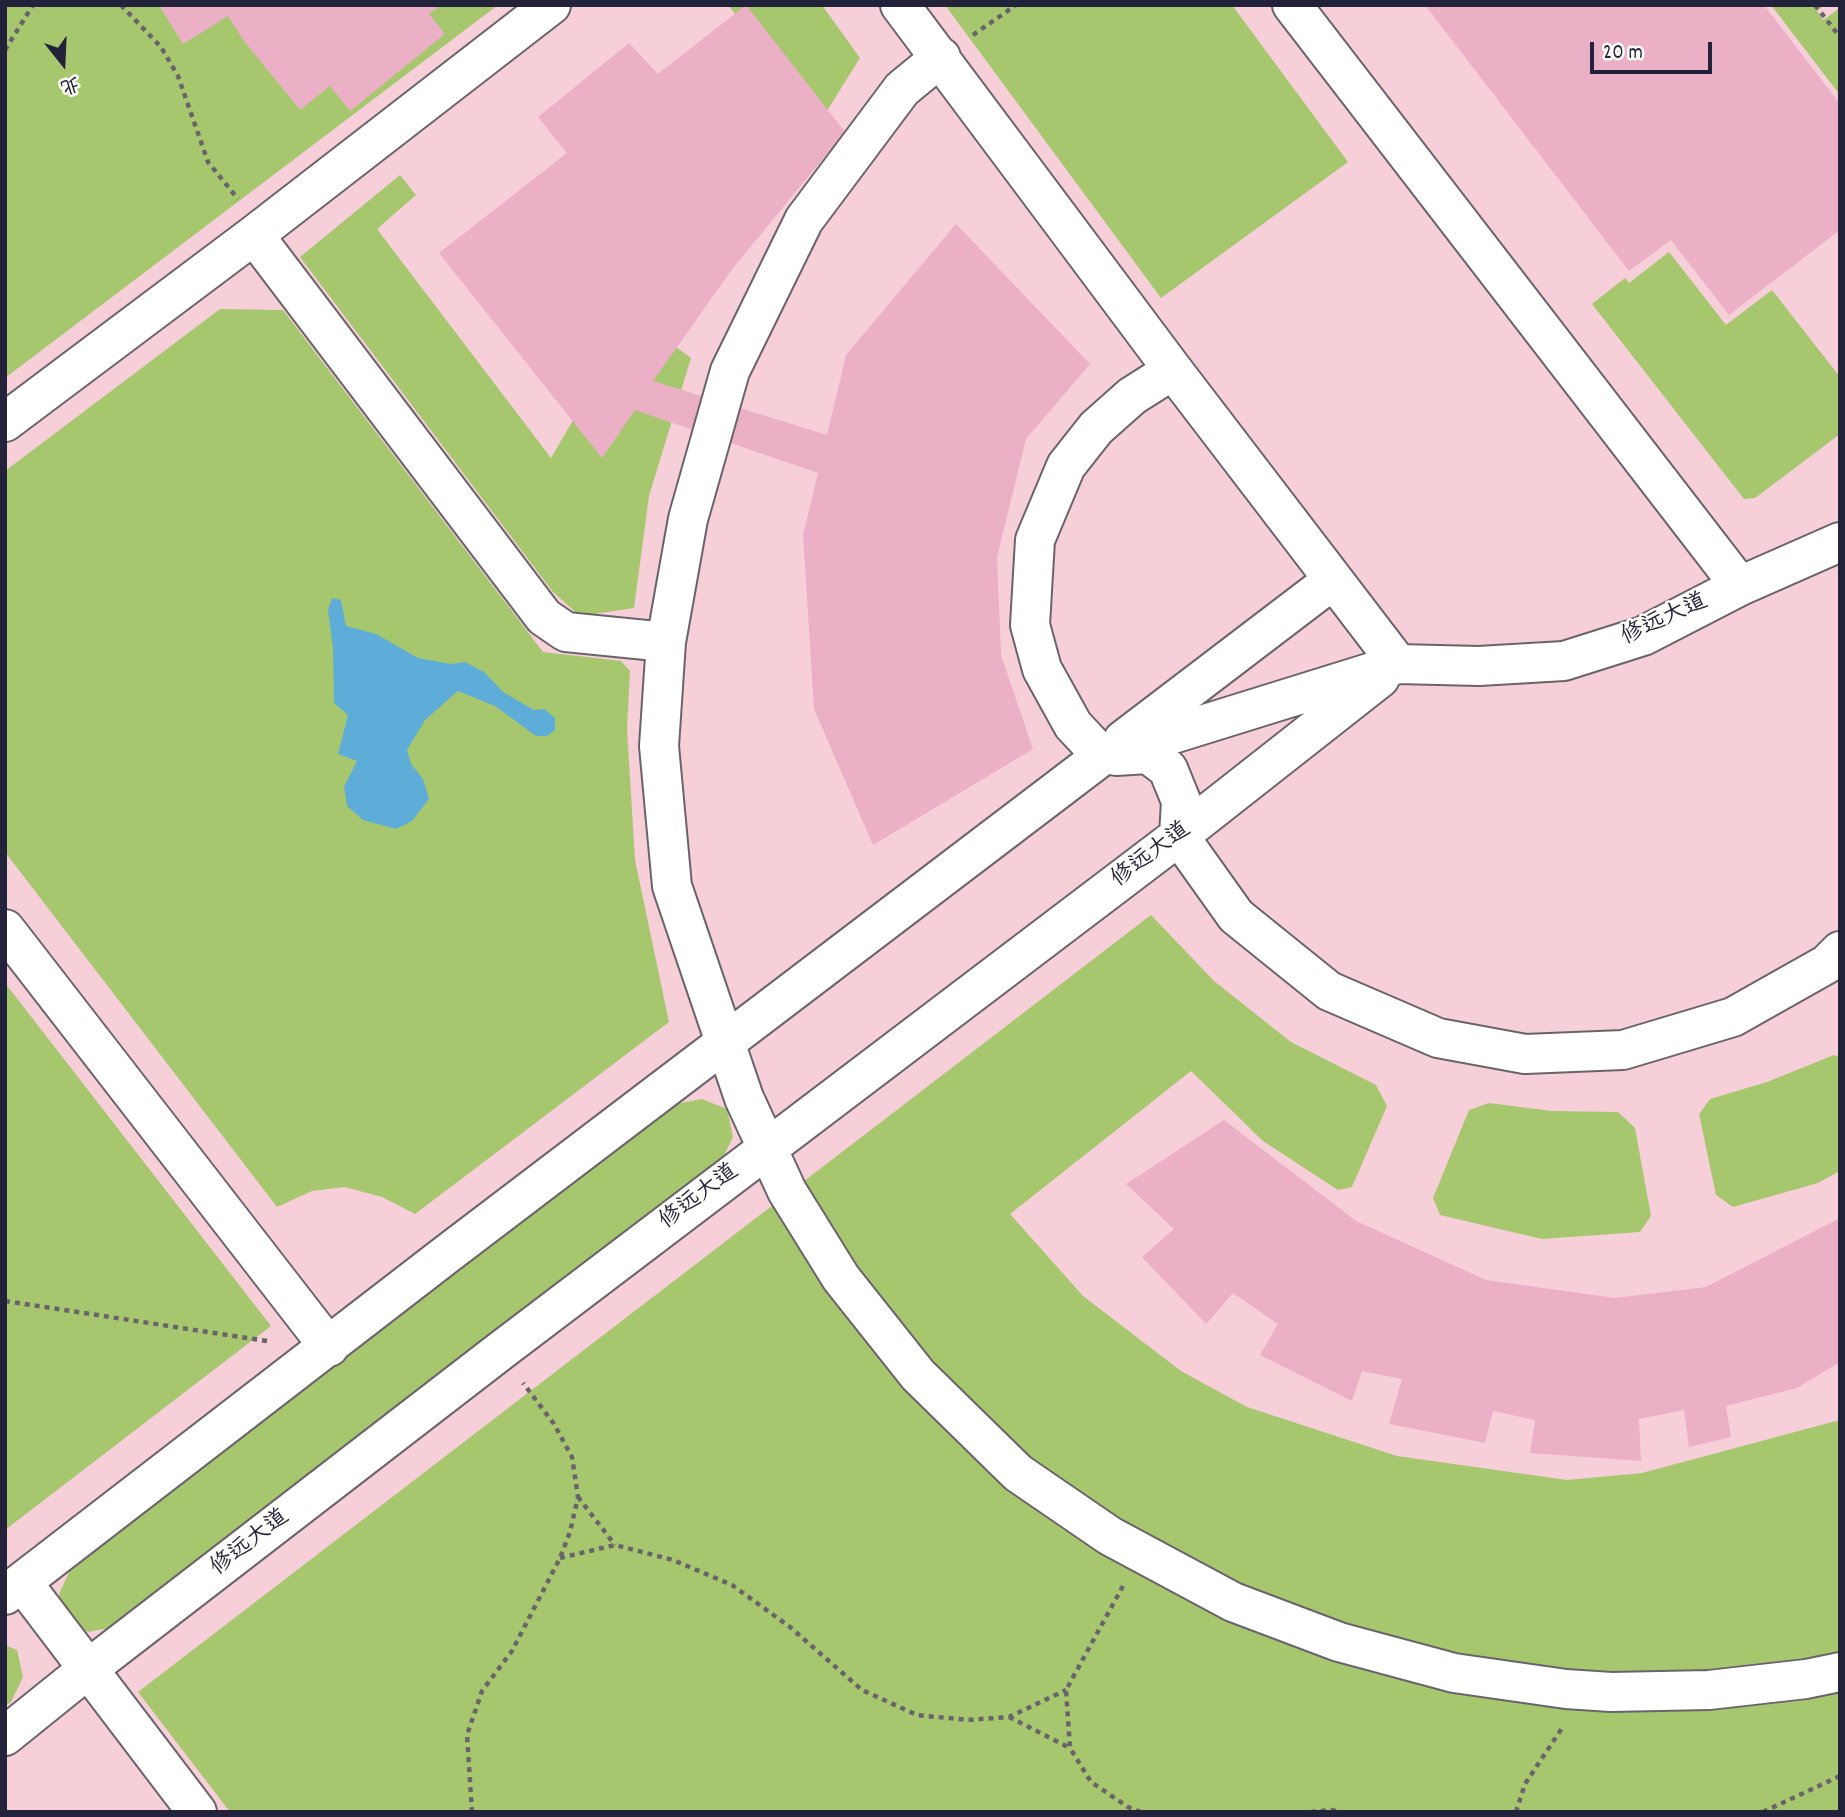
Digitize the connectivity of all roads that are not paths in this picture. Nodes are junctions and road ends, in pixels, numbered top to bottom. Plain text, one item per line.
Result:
1 (551, 5) edge
2 (900, 5) edge
3 (1292, 5) edge
4 (941, 58) junction
5 (254, 235) junction
6 (1173, 370) junction
7 (5, 422) edge
8 (1840, 542) edge
9 (1333, 580) junction
10 (1740, 586) junction
11 (666, 642) junction
12 (1398, 664) junction
13 (1102, 756) junction
14 (1179, 836) junction
15 (5, 929) edge
16 (1840, 951) edge
17 (724, 1044) junction
18 (765, 1149) junction
19 (329, 1347) junction
20 (13, 1588) edge
21 (88, 1669) junction
22 (1840, 1672) edge
23 (5, 1736) edge
24 (197, 1812) edge

1 - 5 street
2 - 4 street
3 - 10 street
4 - 6 street
4 - 11 street
5 - 7 street
5 - 11 street
6 - 9 street
6 - 13 street
8 - 10 street, 修远大道
9 - 12 street
9 - 13 street
10 - 12 street, 修远大道
11 - 17 street
12 - 13 street, 修远大道
12 - 14 street, 修远大道
13 - 14 street
13 - 17 street, 修远大道
14 - 16 street
14 - 18 street, 修远大道
15 - 19 street
17 - 18 street
17 - 19 street, 修远大道
18 - 21 street, 修远大道
18 - 22 street
19 - 20 street, 修远大道
20 - 21 street
21 - 23 street, 修远大道
21 - 24 street

